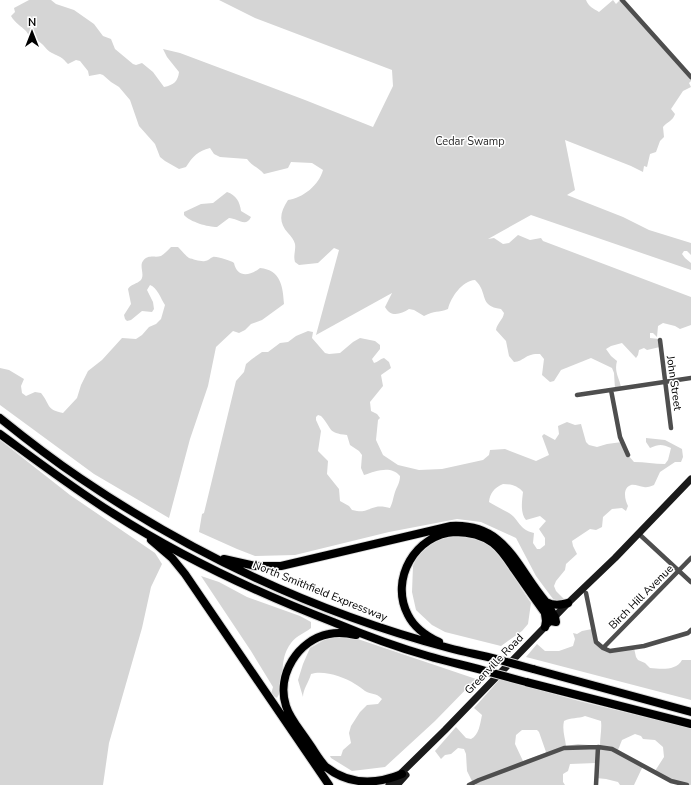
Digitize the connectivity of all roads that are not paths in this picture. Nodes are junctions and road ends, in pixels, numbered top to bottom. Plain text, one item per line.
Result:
1 (622, 0) edge
2 (691, 77) edge
3 (660, 340) dead end
4 (691, 378) edge
5 (665, 382) junction
6 (611, 390) junction
7 (577, 395) dead end
8 (0, 418) edge
9 (671, 428) dead end
10 (0, 434) edge
11 (628, 455) dead end
12 (691, 479) edge
13 (135, 527) junction
14 (639, 534) junction
15 (214, 557) junction
16 (615, 558) junction
17 (691, 558) edge
18 (679, 571) junction
19 (691, 582) edge
20 (586, 593) junction
21 (546, 602) junction
22 (568, 603) junction
23 (551, 622) junction
24 (691, 630) edge
25 (382, 641) junction
26 (603, 648) junction
27 (460, 651) junction
28 (691, 712) edge
29 (691, 724) edge
30 (598, 747) junction
31 (402, 774) junction
32 (358, 784) edge
33 (329, 785) edge
34 (389, 785) edge
35 (397, 785) edge
36 (468, 785) edge
37 (596, 785) edge
38 (687, 785) edge

1 - 2 street
3 - 5 street, John Street
4 - 5 street
5 - 6 street
5 - 9 street, John Street
6 - 7 street
6 - 11 street
8 - 15 highway, North Smithfield Expressway
10 - 13 highway, North Smithfield Expressway
12 - 14 main road, Greenville Road
13 - 25 highway, North Smithfield Expressway
13 - 33 highway
14 - 16 main road, Greenville Road
14 - 18 street
15 - 21 highway
15 - 27 highway, North Smithfield Expressway
16 - 20 main road, Greenville Road
16 - 22 main road, Greenville Road
17 - 18 street, Birch Hill Avenue
18 - 19 street
18 - 26 street, Birch Hill Avenue
20 - 23 main road, Greenville Road
20 - 26 street
21 - 22 highway
21 - 23 highway
22 - 23 main road, Greenville Road
23 - 27 highway
23 - 31 main road, Greenville Road
23 - 35 main road, Greenville Road
24 - 26 street
25 - 29 highway, North Smithfield Expressway, bridge
25 - 32 highway
27 - 28 highway, North Smithfield Expressway, bridge
30 - 36 street
30 - 37 street
30 - 38 street
31 - 32 highway
31 - 34 main road, Greenville Road

